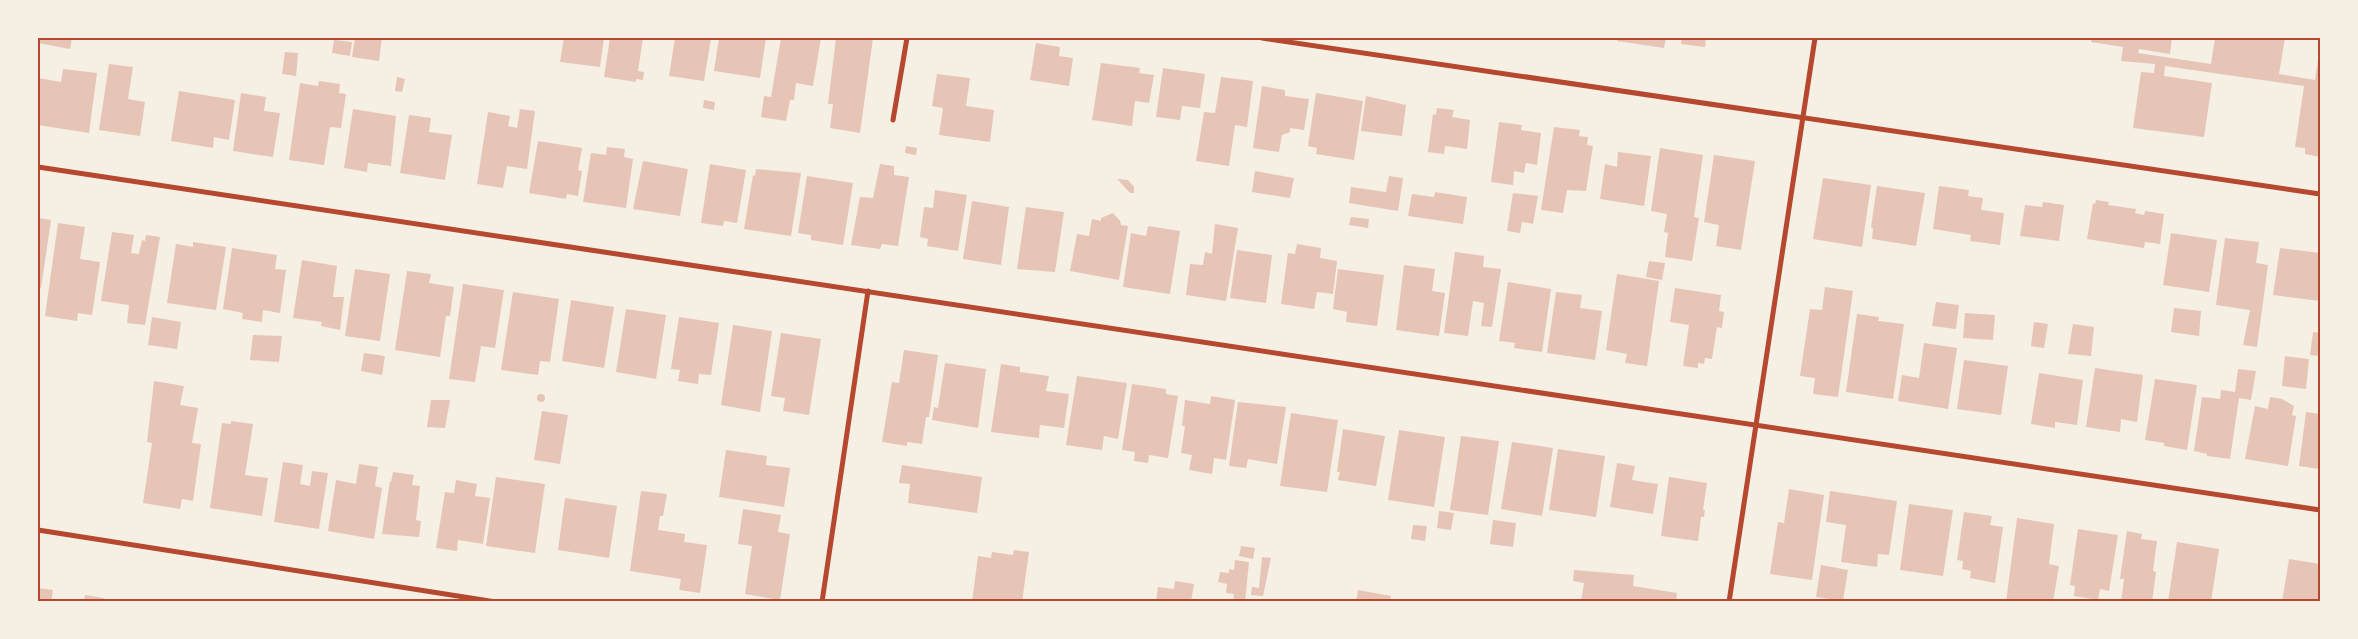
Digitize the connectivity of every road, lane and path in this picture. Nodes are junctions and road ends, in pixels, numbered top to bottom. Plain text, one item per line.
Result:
1 (907, 38) edge
2 (1262, 38) edge
3 (1815, 38) edge
4 (1803, 117) junction
5 (893, 120) dead end
6 (38, 167) edge
7 (2320, 194) edge
8 (868, 292) junction
9 (1756, 424) junction
10 (2320, 510) edge
11 (38, 530) edge
12 (496, 602) edge
13 (822, 602) edge
14 (1730, 602) edge

1 - 5 street
2 - 4 street
3 - 4 street
4 - 7 street
4 - 9 street
6 - 8 street
8 - 9 street
8 - 13 street
9 - 10 street
9 - 14 street
11 - 12 street

